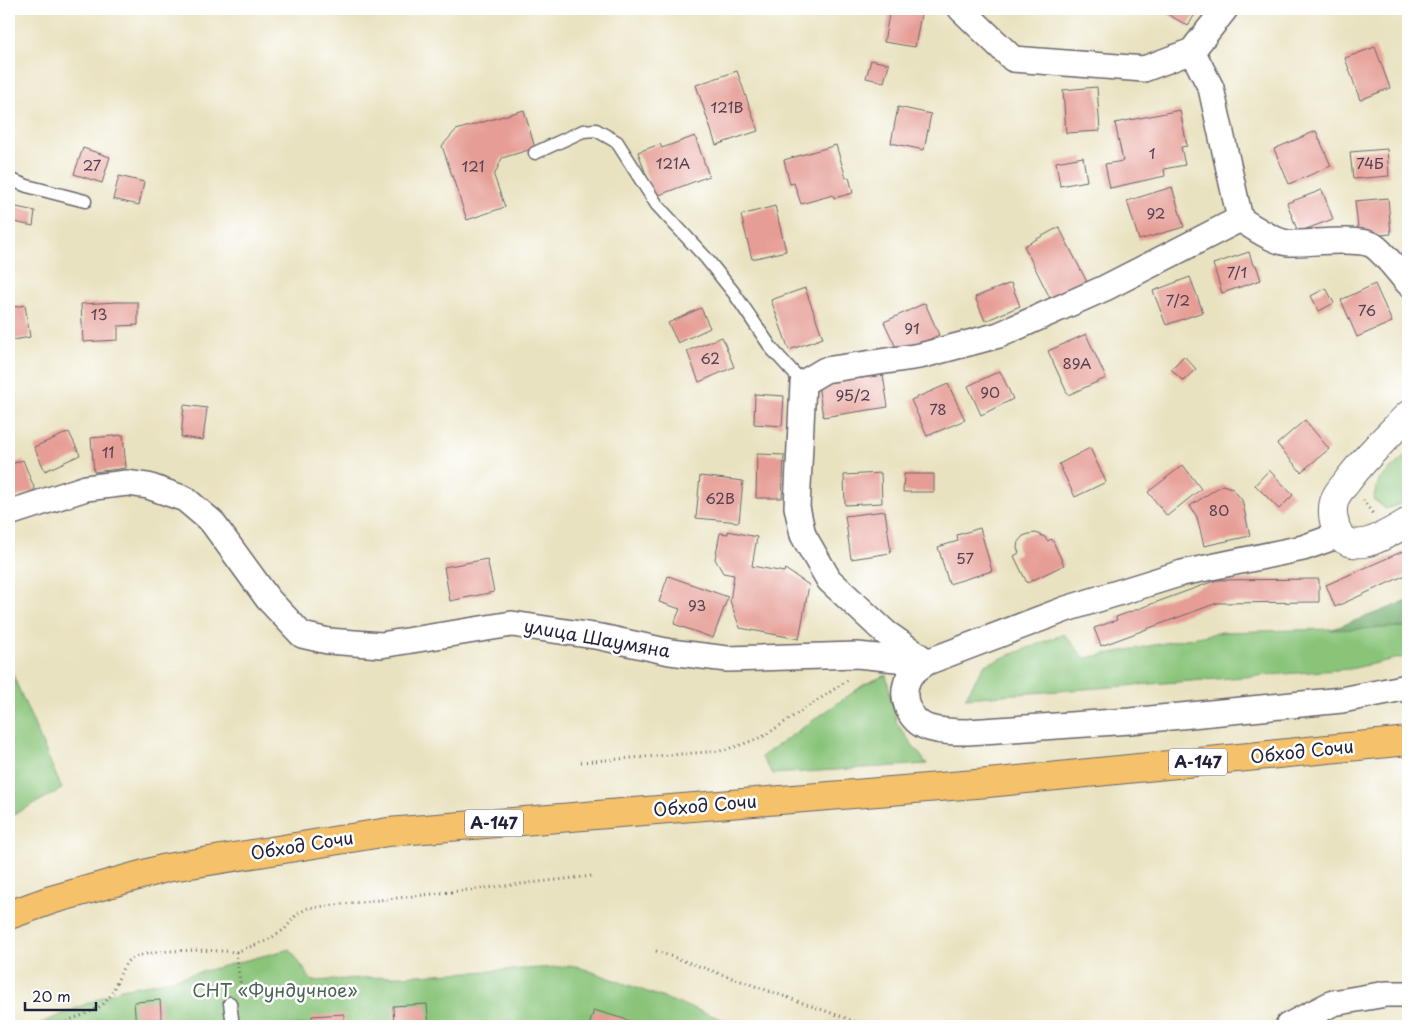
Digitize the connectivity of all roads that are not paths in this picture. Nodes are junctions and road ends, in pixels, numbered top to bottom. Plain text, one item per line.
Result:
1 (961, 9) edge
2 (1225, 9) edge
3 (1192, 51) junction
4 (535, 153) dead end
5 (9, 179) edge
6 (85, 201) dead end
7 (1240, 219) junction
8 (1408, 283) edge
9 (803, 383) junction
10 (1408, 415) edge
11 (9, 513) edge
12 (1408, 522) edge
13 (1339, 535) junction
14 (927, 662) junction
15 (1408, 687) edge
16 (1408, 741) edge
17 (9, 915) edge
18 (1408, 994) edge
19 (230, 1003) road end
20 (233, 1026) edge
21 (1288, 1026) edge

1 - 3 street
2 - 3 street
3 - 7 street
4 - 9 lane
5 - 6 lane
7 - 8 street
7 - 9 street
9 - 14 street
10 - 13 street
11 - 14 street, улица Шаумяна
12 - 13 street
13 - 14 street
14 - 15 street
16 - 17 highway, Обход Сочи / А-147
18 - 21 street
19 - 20 lane

